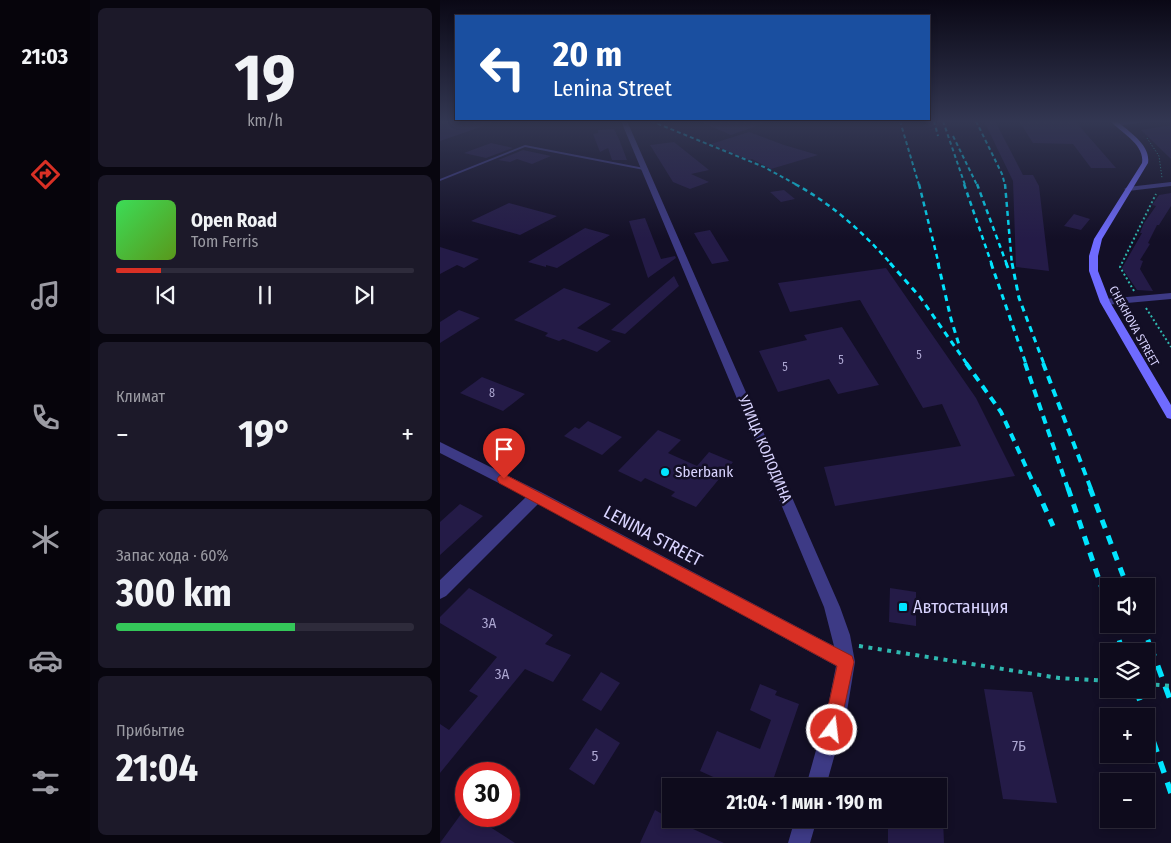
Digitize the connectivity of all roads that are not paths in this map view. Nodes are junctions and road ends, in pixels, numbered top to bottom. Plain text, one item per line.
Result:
1 (489, 160) edge
2 (599, 160) edge
3 (640, 160) edge
4 (1145, 160) edge
5 (644, 169) junction
6 (440, 180) edge
7 (1171, 184) edge
8 (1128, 189) junction
9 (1171, 296) edge
10 (1105, 302) junction
11 (1171, 415) edge
12 (440, 447) edge
13 (536, 496) junction
14 (440, 591) edge
15 (846, 662) junction
16 (818, 778) edge
17 (803, 828) edge
18 (799, 843) edge

1 - 6 lane
2 - 5 lane
3 - 5 street, УЛИЦА КОЛОДИНА
4 - 8 main road, CHEKHOVA STREET
5 - 15 street, УЛИЦА КОЛОДИНА
7 - 8 street
8 - 10 main road, CHEKHOVA STREET
9 - 10 street
10 - 11 main road, CHEKHOVA STREET
12 - 13 street, LENINA STREET
13 - 14 street
13 - 15 street, LENINA STREET
15 - 16 street, УЛИЦА КОЛОДИНА
17 - 18 street

